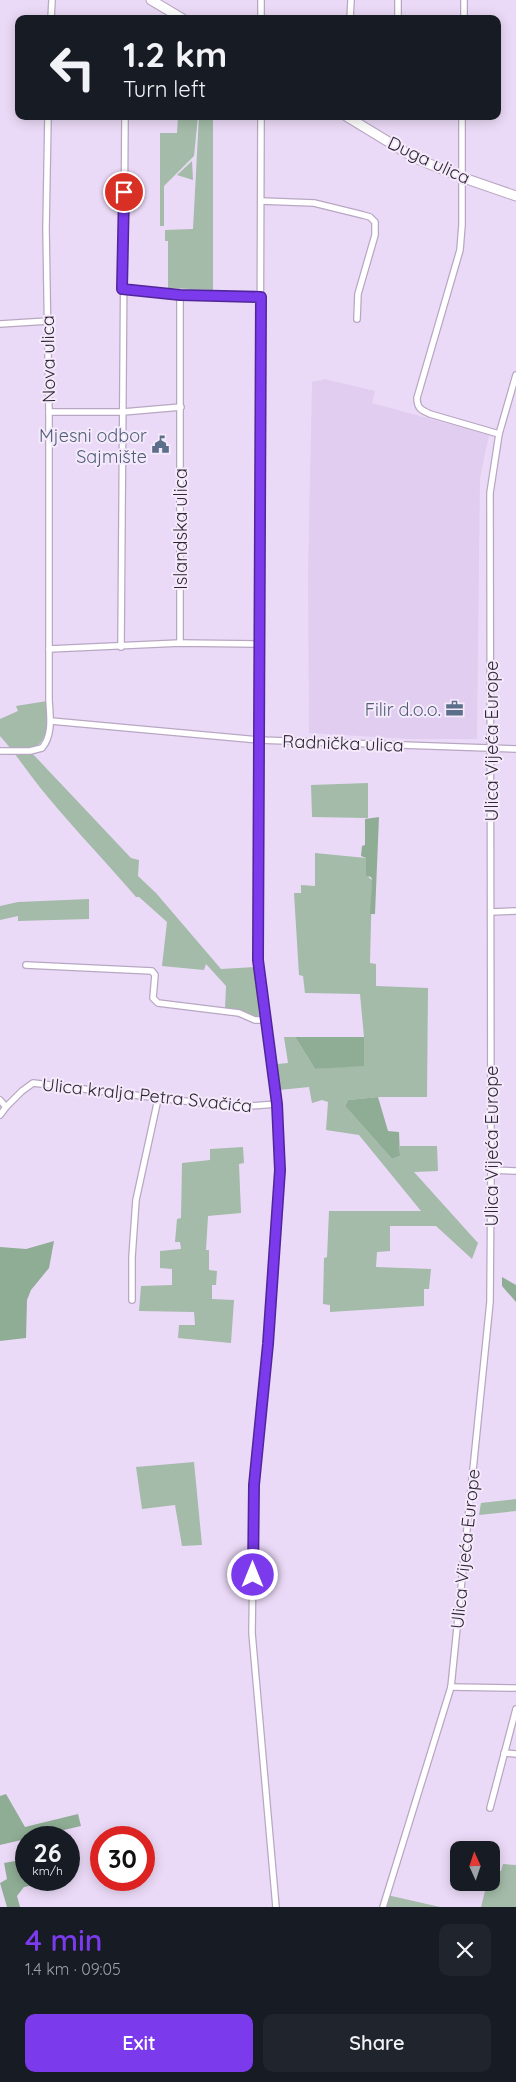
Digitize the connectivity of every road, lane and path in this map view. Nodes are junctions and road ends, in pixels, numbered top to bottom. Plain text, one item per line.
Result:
1 (52, 0) edge
2 (151, 0) edge
3 (261, 0) edge
4 (351, 0) edge
5 (398, 0) edge
6 (464, 0) edge
7 (51, 15) edge
8 (176, 15) edge
9 (261, 15) edge
10 (350, 15) edge
11 (398, 15) edge
12 (464, 15) edge
13 (48, 120) edge
14 (125, 120) edge
15 (261, 120) edge
16 (353, 120) edge
17 (462, 120) edge
18 (461, 177) junction
19 (516, 196) edge
20 (261, 201) junction
21 (122, 289) junction
22 (180, 295) junction
23 (261, 297) junction
24 (357, 319) dead end
25 (48, 321) junction
26 (0, 324) edge
27 (516, 375) edge
28 (181, 407) junction
29 (49, 412) junction
30 (123, 412) junction
31 (500, 434) junction
32 (180, 643) junction
33 (260, 644) junction
34 (121, 647) junction
35 (49, 649) junction
36 (50, 721) junction
37 (258, 740) junction
38 (490, 748) junction
39 (516, 749) edge
40 (0, 751) edge
41 (516, 911) edge
42 (491, 912) junction
43 (26, 965) dead end
44 (266, 1020) junction
45 (158, 1098) junction
46 (0, 1100) edge
47 (277, 1104) junction
48 (6, 1107) junction
49 (0, 1115) edge
50 (492, 1170) junction
51 (516, 1171) edge
52 (132, 1300) dead end
53 (451, 1687) junction
54 (516, 1688) edge
55 (516, 1709) edge
56 (504, 1753) junction
57 (516, 1754) edge
58 (490, 1808) dead end
59 (276, 1907) edge
60 (383, 1907) edge

1 - 7 street
2 - 8 main road
3 - 9 street
4 - 10 street
5 - 11 street
6 - 12 street
13 - 25 street, Nova ulica
14 - 21 street
15 - 20 street
16 - 18 main road, Duga ulica
17 - 18 street
18 - 19 main road, Duga ulica
18 - 31 street
20 - 23 street
20 - 24 street
21 - 22 street
21 - 30 street
22 - 23 street
22 - 28 street, Islandska ulica
23 - 33 street
25 - 26 street
25 - 29 street, Nova ulica
27 - 31 street, Ulica Vijeća Europe
28 - 30 street
28 - 32 street, Islandska ulica
29 - 30 street
29 - 35 street, Nova ulica
30 - 34 street
31 - 38 street, Ulica Vijeća Europe
32 - 33 street
32 - 34 street
33 - 37 street
34 - 35 street
35 - 36 street, Nova ulica
36 - 37 street, Radnička ulica
36 - 40 street, Nova ulica
37 - 38 street, Radnička ulica
37 - 44 street
38 - 39 street, Radnička ulica
38 - 42 street, Ulica Vijeća Europe
41 - 42 street
42 - 50 street, Ulica Vijeća Europe
43 - 44 street
44 - 47 street
45 - 47 street, Ulica kralja Petra Svačića
45 - 48 street, Ulica kralja Petra Svačića
45 - 52 street
46 - 48 street
47 - 59 street
48 - 49 street, Ulica kralja Petra Svačića
50 - 51 street
50 - 53 street, Ulica Vijeća Europe
53 - 54 street
53 - 60 street, Ulica Vijeća Europe
55 - 56 street
56 - 57 street
56 - 58 street

